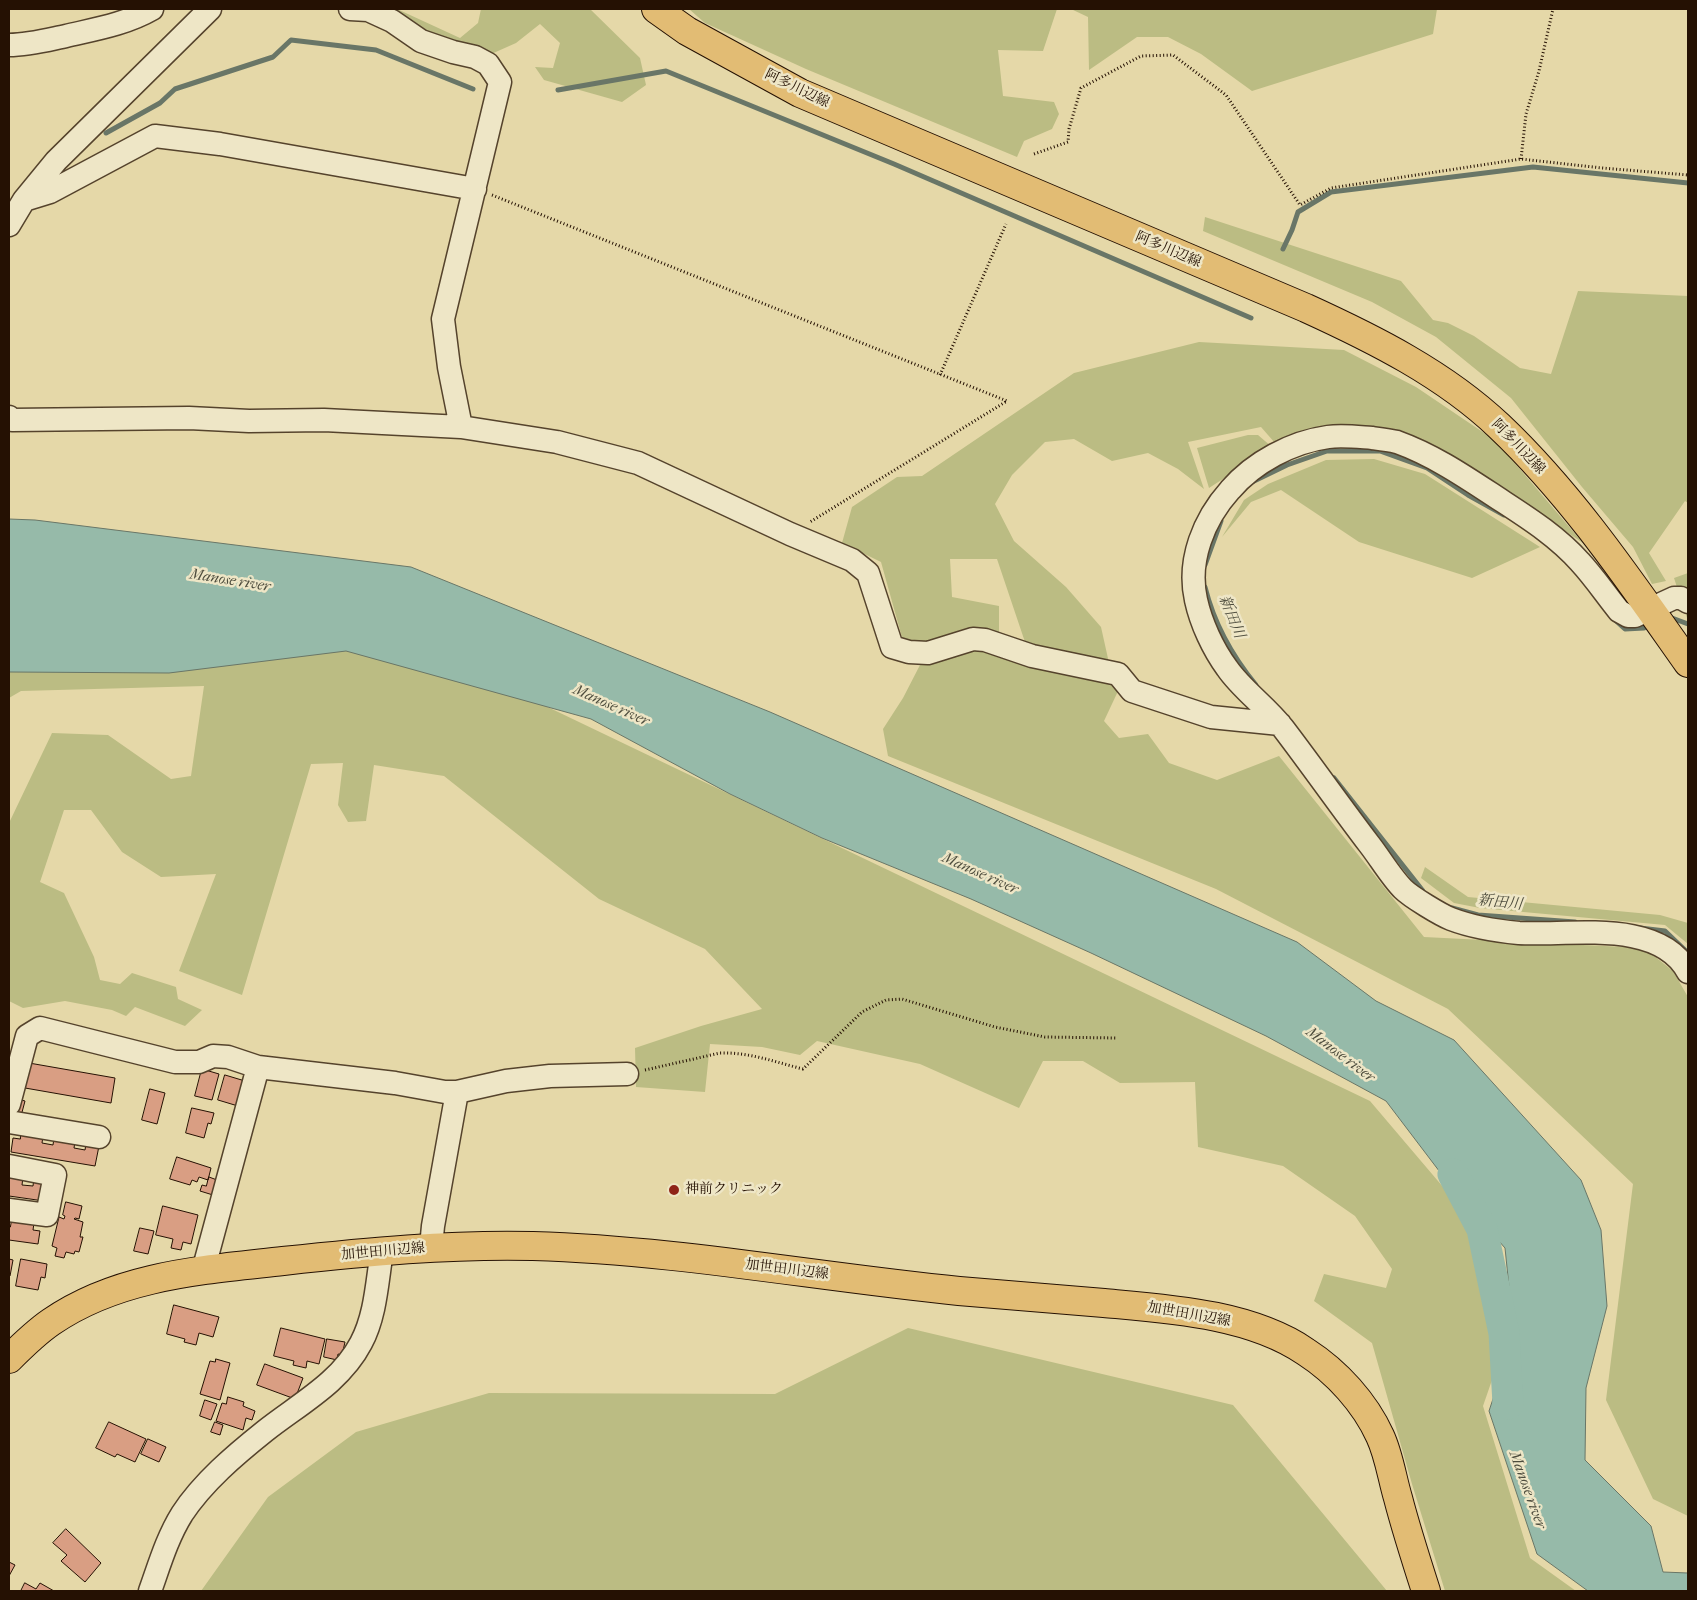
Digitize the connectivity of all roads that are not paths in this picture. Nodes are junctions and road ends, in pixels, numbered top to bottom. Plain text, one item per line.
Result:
1 (152, 9) edge
2 (210, 9) edge
3 (350, 9) edge
4 (656, 9) edge
5 (9, 45) edge
6 (475, 189) junction
7 (24, 200) junction
8 (9, 225) edge
9 (9, 417) edge
10 (461, 427) junction
11 (1688, 602) edge
12 (1649, 609) junction
13 (1688, 663) edge
14 (1280, 724) junction
15 (1688, 972) edge
16 (258, 1067) junction
17 (627, 1074) road end
18 (457, 1092) junction
19 (9, 1104) edge
20 (9, 1122) edge
21 (99, 1137) dead end
22 (9, 1166) edge
23 (9, 1210) edge
24 (431, 1248) junction
25 (382, 1251) junction
26 (203, 1271) junction
27 (9, 1359) edge
28 (150, 1591) edge
29 (1426, 1591) edge

1 - 5 street
2 - 7 street
3 - 6 street
4 - 12 main road, 阿多川辺線
6 - 7 street
6 - 10 street
7 - 8 street
9 - 10 street
10 - 14 street
11 - 12 street
12 - 13 main road, 阿多川辺線
12 - 14 street
14 - 15 street
16 - 18 street
16 - 19 street
16 - 26 street
17 - 18 street
18 - 24 street
20 - 21 street
22 - 23 street
24 - 25 main road, 加世田川辺線
24 - 29 main road, 加世田川辺線
25 - 26 main road, 加世田川辺線
25 - 28 street
26 - 27 main road, 加世田川辺線

